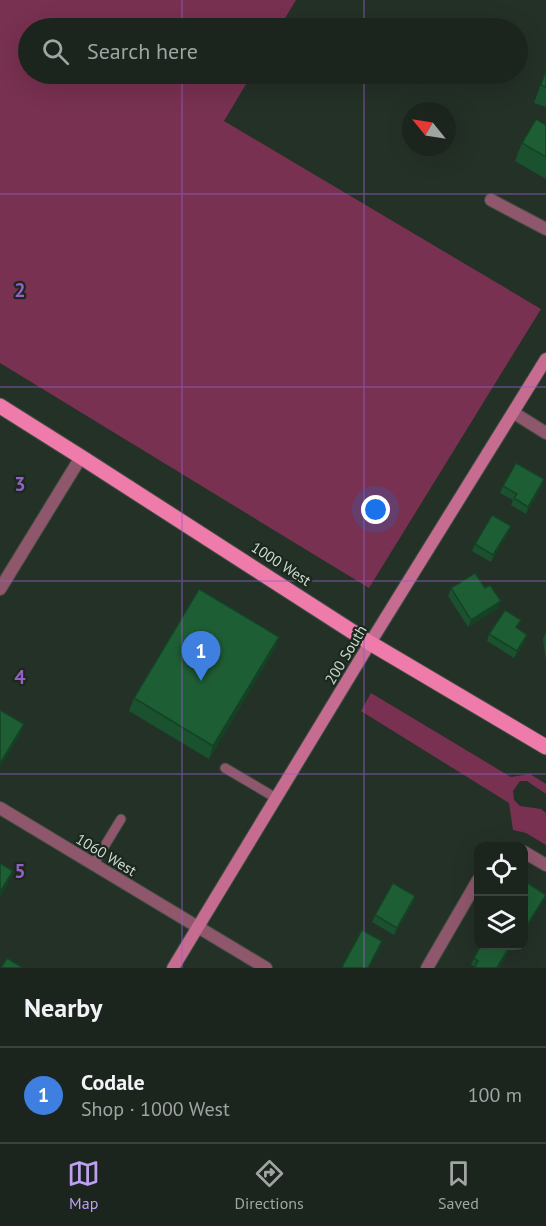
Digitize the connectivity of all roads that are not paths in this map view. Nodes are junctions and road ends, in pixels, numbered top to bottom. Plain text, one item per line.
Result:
1 (491, 200) dead end
2 (546, 229) edge
3 (546, 359) edge
4 (0, 406) edge
5 (514, 413) junction
6 (546, 433) edge
7 (81, 456) junction
8 (0, 589) edge
9 (370, 643) junction
10 (546, 747) edge
11 (225, 768) dead end
12 (276, 798) junction
13 (0, 808) edge
14 (121, 819) dead end
15 (528, 854) edge
16 (93, 865) junction
17 (546, 865) edge
18 (474, 887) edge
19 (197, 928) junction
20 (173, 968) edge
21 (266, 968) edge
22 (427, 968) edge

1 - 2 street
3 - 5 street, 200 South
4 - 7 main road, 1000 West
5 - 6 street
5 - 9 street, 200 South
7 - 8 street
7 - 9 main road, 1000 West
9 - 10 main road, 1000 West
9 - 12 street, 200 South
11 - 12 lane
12 - 19 street, 200 South
13 - 16 street, 1060 West
14 - 16 lane
15 - 17 street
16 - 19 street, 1060 West
18 - 22 street
19 - 20 street, 200 South
19 - 21 street, 1060 West

